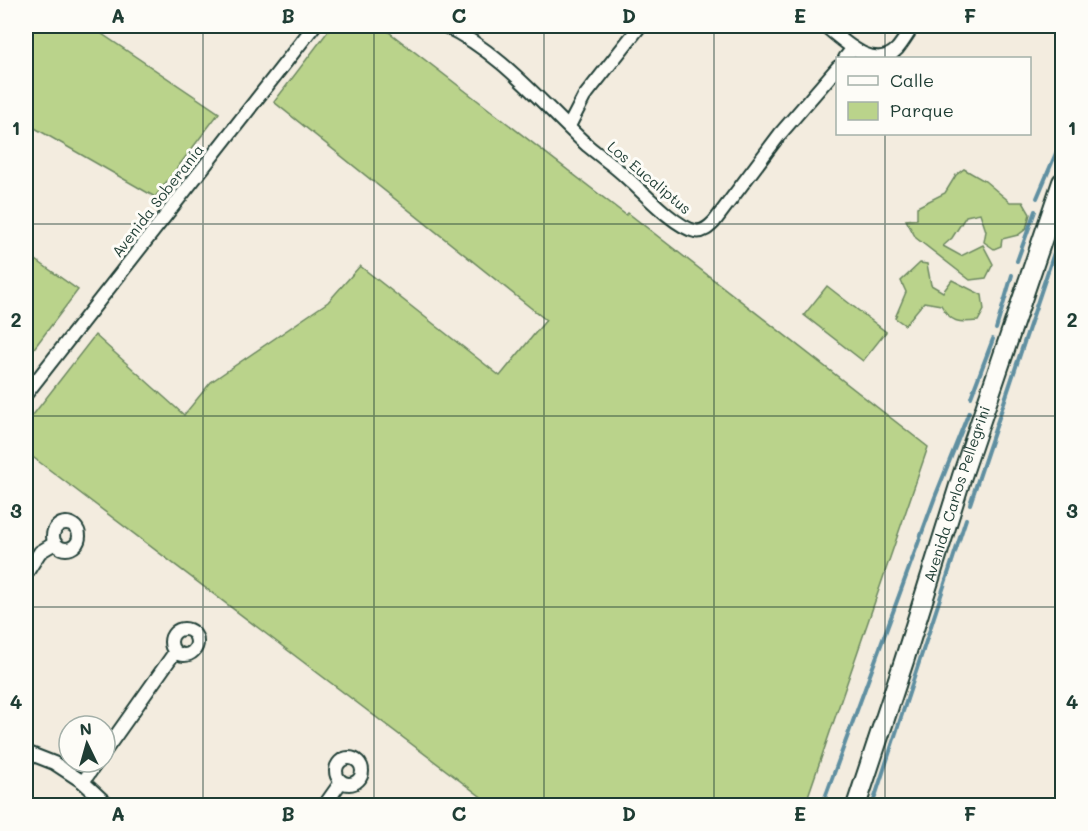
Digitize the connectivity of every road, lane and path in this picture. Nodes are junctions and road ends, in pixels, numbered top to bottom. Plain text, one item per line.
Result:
1 (314, 26) edge
2 (445, 26) edge
3 (640, 26) edge
4 (825, 26) edge
5 (913, 26) edge
6 (853, 48) junction
7 (846, 57) edge
8 (872, 57) edge
9 (881, 57) edge
10 (836, 68) edge
11 (569, 126) junction
12 (1062, 182) edge
13 (26, 394) edge
14 (55, 543) dead end
15 (26, 574) edge
16 (176, 652) dead end
17 (117, 734) edge
18 (26, 752) edge
19 (89, 774) edge
20 (83, 782) junction
21 (341, 782) dead end
22 (109, 806) edge
23 (324, 806) edge
24 (856, 806) edge

1 - 13 street, Avenida Soberanía
2 - 11 street, Los Eucaliptus
3 - 11 street
4 - 6 street
5 - 9 street
6 - 7 street
6 - 8 street
10 - 11 street, Los Eucaliptus
12 - 24 main road, Avenida Carlos Pellegrini
14 - 15 street
16 - 17 street
18 - 20 street
19 - 20 street
20 - 22 street
21 - 23 street

